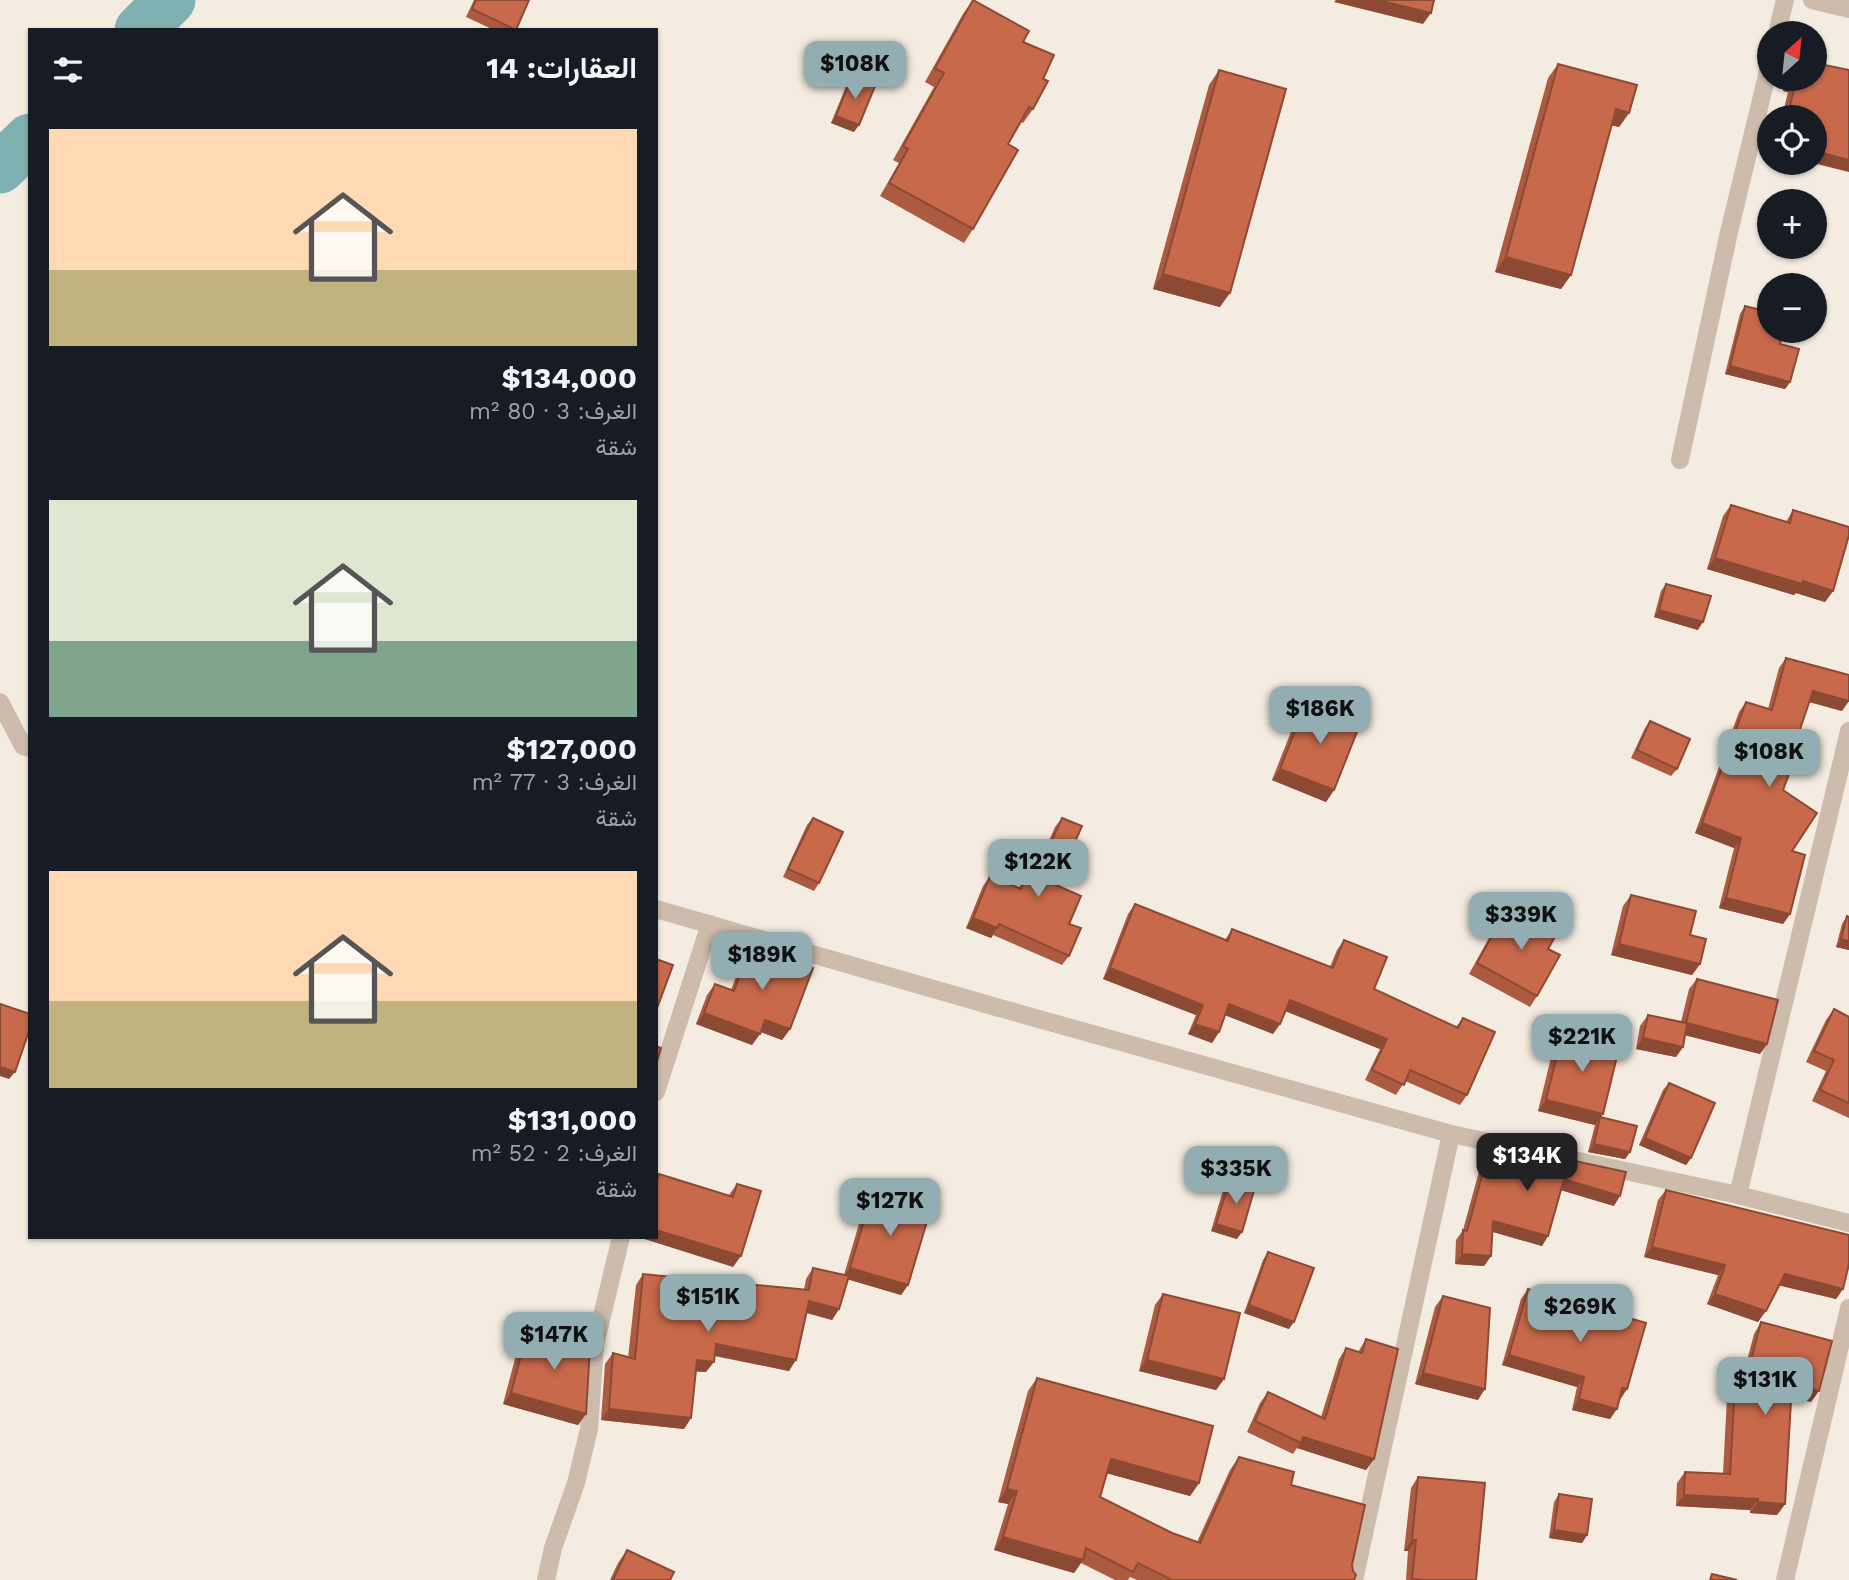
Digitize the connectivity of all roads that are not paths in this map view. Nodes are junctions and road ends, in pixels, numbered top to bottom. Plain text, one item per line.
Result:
1 (1786, 0) edge
2 (1812, 0) edge
3 (1849, 9) edge
4 (1780, 21) edge
5 (1763, 91) edge
6 (1681, 460) dead end
7 (0, 702) edge
8 (1849, 730) edge
9 (28, 747) edge
10 (658, 910) edge
11 (710, 924) junction
12 (658, 1086) edge
13 (1451, 1134) junction
14 (1738, 1195) junction
15 (1849, 1223) edge
16 (620, 1239) edge
17 (1849, 1307) edge
18 (546, 1580) edge
19 (1353, 1580) edge
20 (1785, 1580) edge

1 - 4 street
2 - 3 street
5 - 6 street
7 - 9 street
8 - 14 street
10 - 11 street
11 - 12 street
11 - 13 street
13 - 14 street
13 - 19 street
14 - 15 street
16 - 18 street
17 - 20 street

